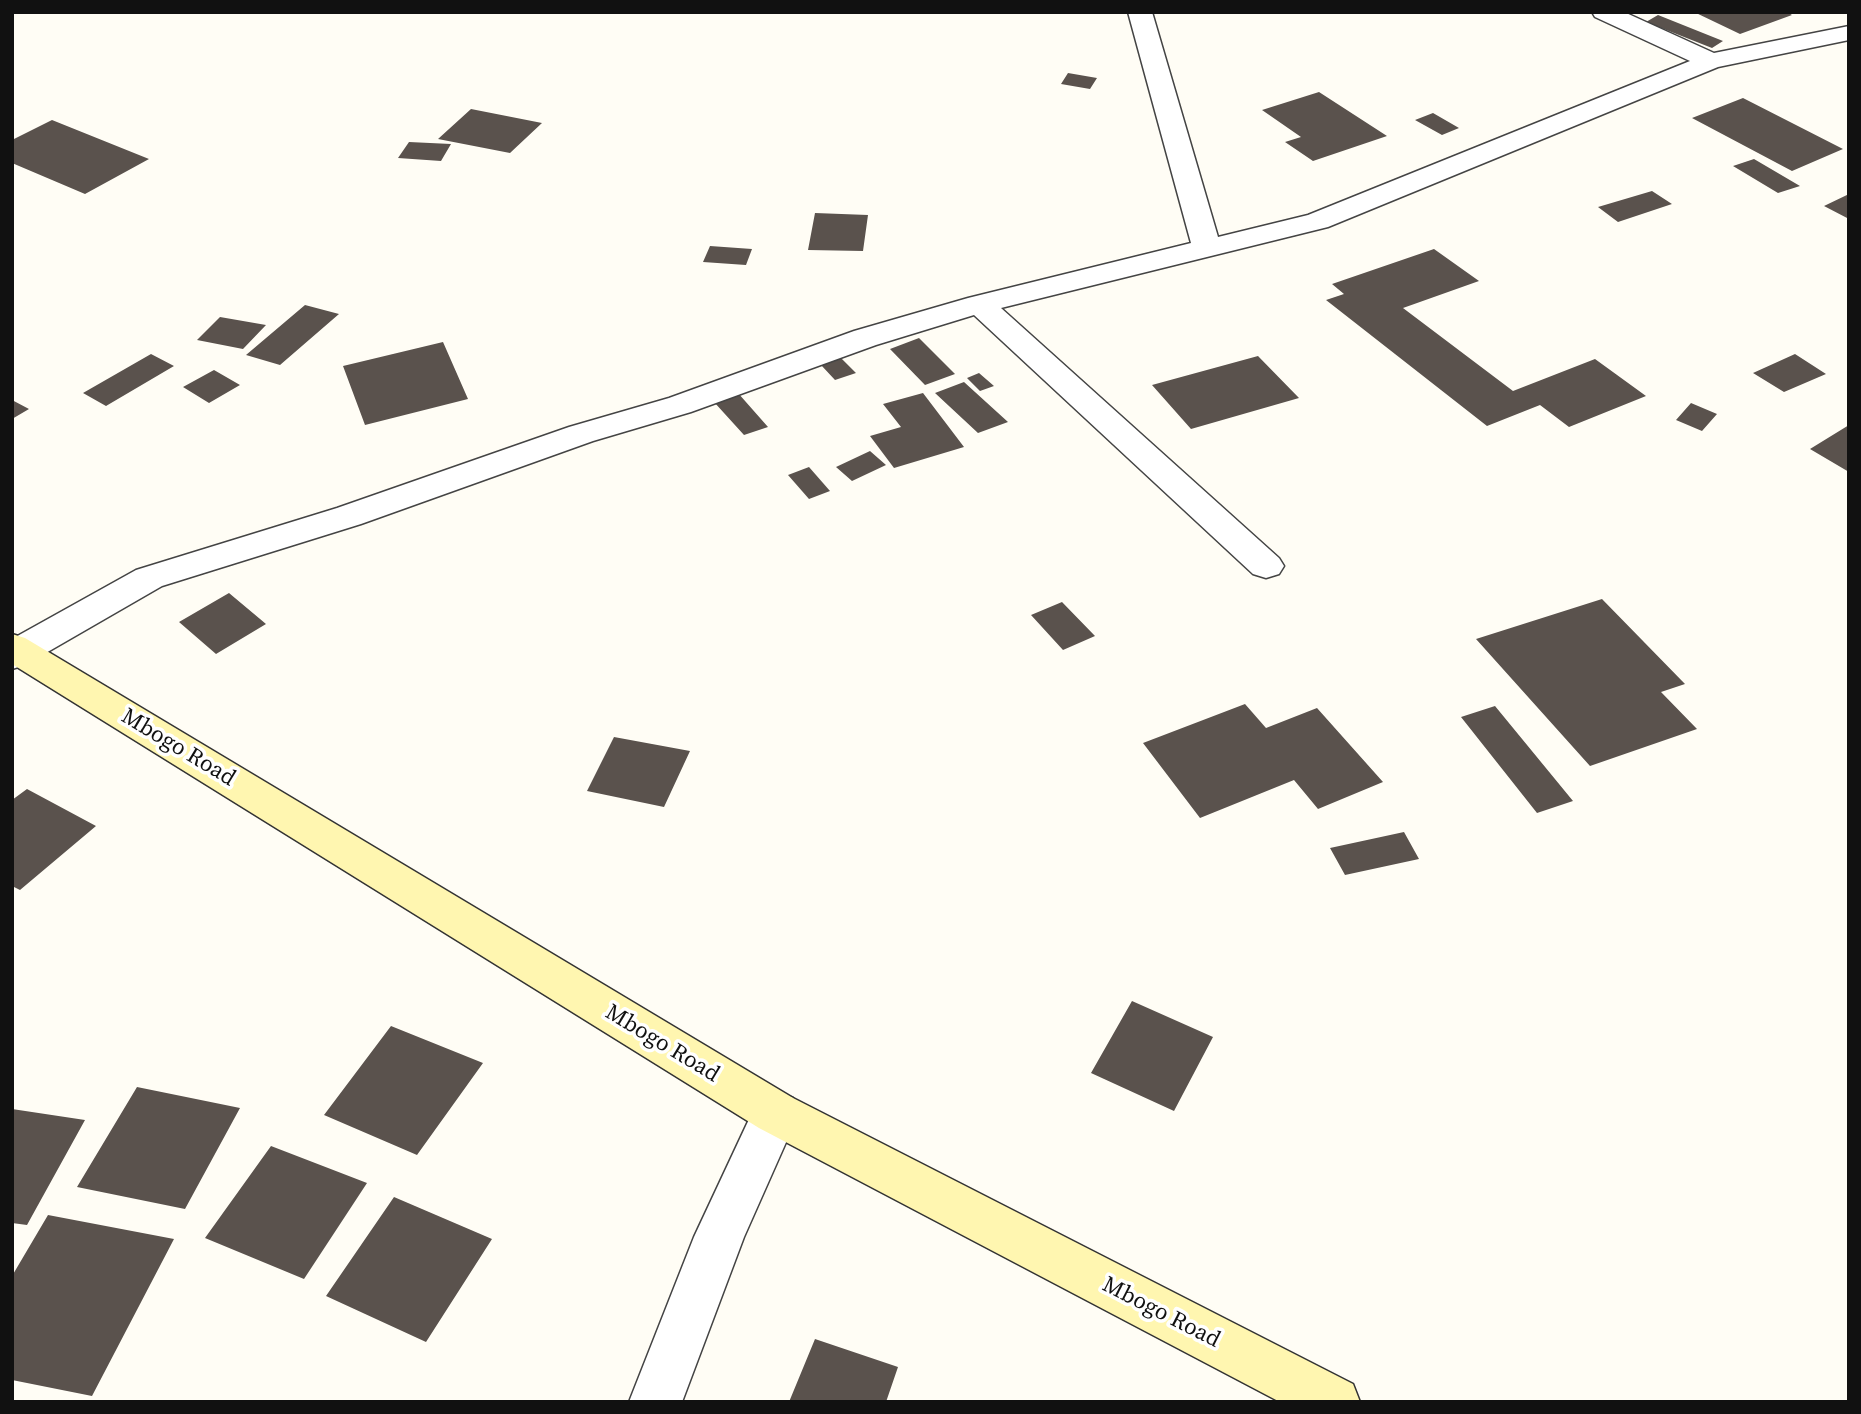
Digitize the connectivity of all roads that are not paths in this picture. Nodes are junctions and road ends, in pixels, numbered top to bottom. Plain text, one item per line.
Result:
1 (1140, 12) edge
2 (1604, 12) edge
3 (1849, 33) edge
4 (1711, 61) junction
5 (1207, 248) junction
6 (979, 304) junction
7 (1266, 566) dead end
8 (14, 651) edge
9 (776, 1113) junction
10 (655, 1402) edge
11 (1334, 1402) edge

1 - 5 street
2 - 4 street
3 - 4 street
4 - 5 street
5 - 6 street
6 - 7 street
6 - 8 street
8 - 9 main road, Mbogo Road
9 - 10 street
9 - 11 main road, Mbogo Road

